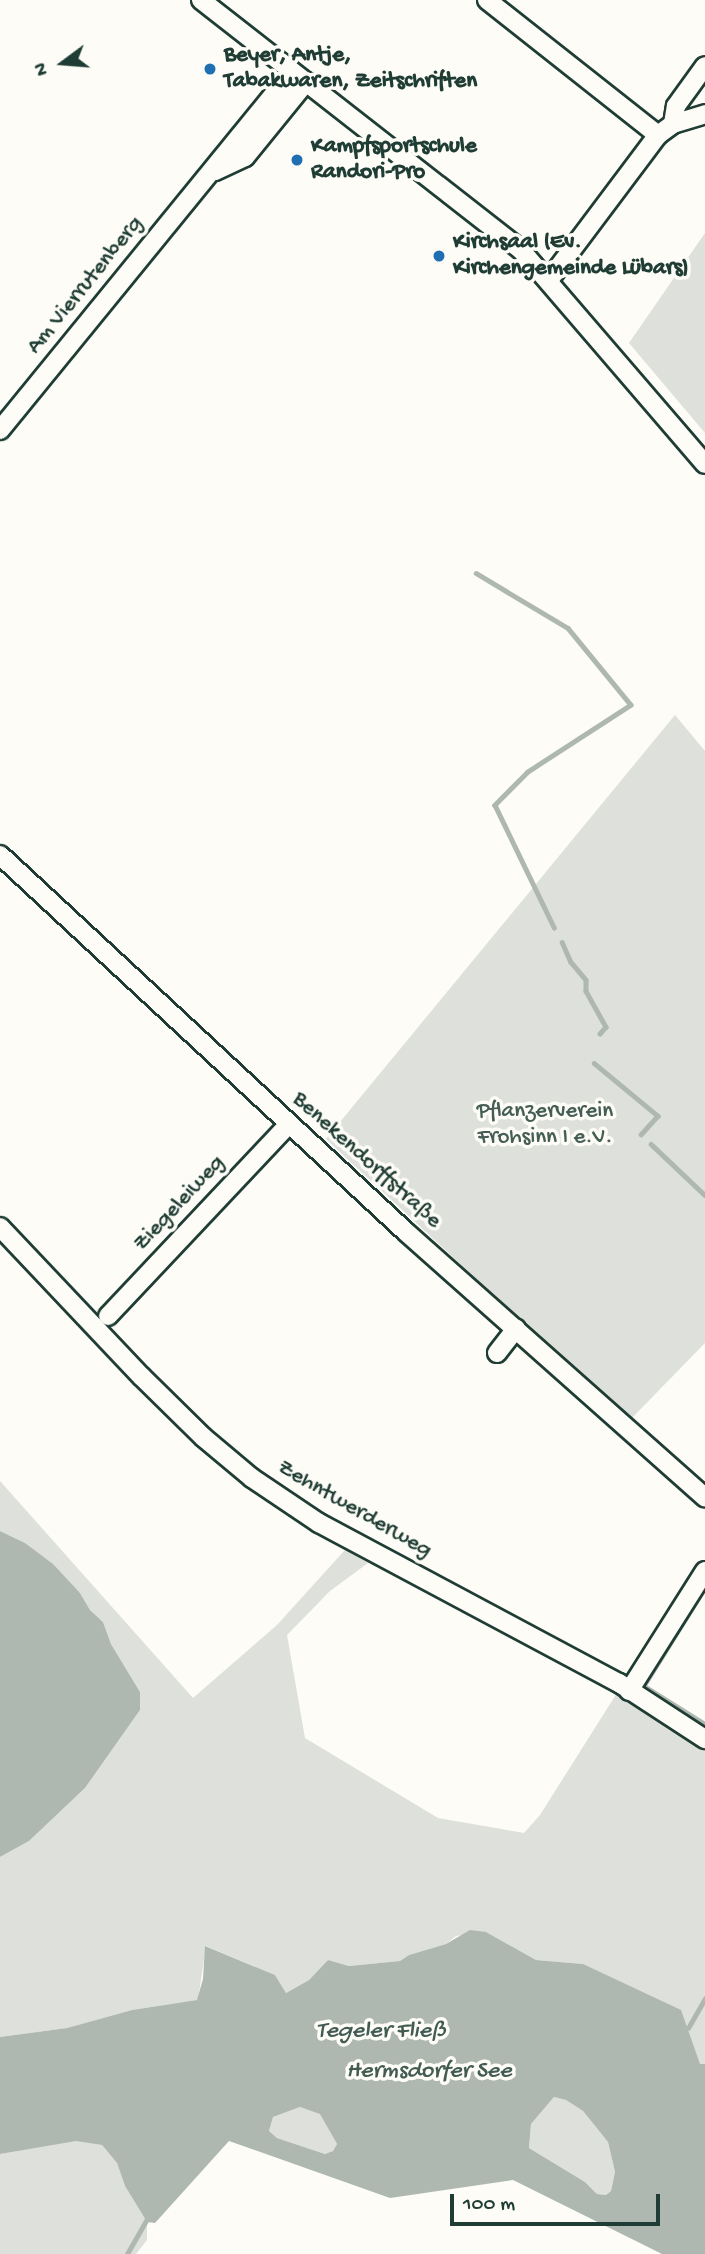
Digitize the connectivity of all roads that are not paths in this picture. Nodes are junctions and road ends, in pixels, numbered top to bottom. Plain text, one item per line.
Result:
1 (487, 0) edge
2 (204, 1) edge
3 (705, 66) edge
4 (299, 77) junction
5 (705, 114) edge
6 (673, 124) junction
7 (658, 135) junction
8 (549, 280) junction
9 (0, 430) edge
10 (705, 464) edge
11 (0, 855) edge
12 (289, 1124) junction
13 (0, 1227) edge
14 (108, 1317) dead end
15 (516, 1329) junction
16 (497, 1353) dead end
17 (705, 1497) edge
18 (705, 1571) edge
19 (629, 1691) junction
20 (705, 1739) edge

1 - 7 street
2 - 4 street
3 - 6 street
4 - 8 street
4 - 9 street, Am Vierrutenberg
5 - 6 street
6 - 7 street
7 - 8 street
8 - 10 street
11 - 12 street, Benekendorffstraße
12 - 14 street, Ziegeleiweg
12 - 15 street, Benekendorffstraße
13 - 19 street, Zehntwerderweg
15 - 16 street
15 - 17 street, Benekendorffstraße
18 - 19 street
19 - 20 street, Zehntwerderweg

